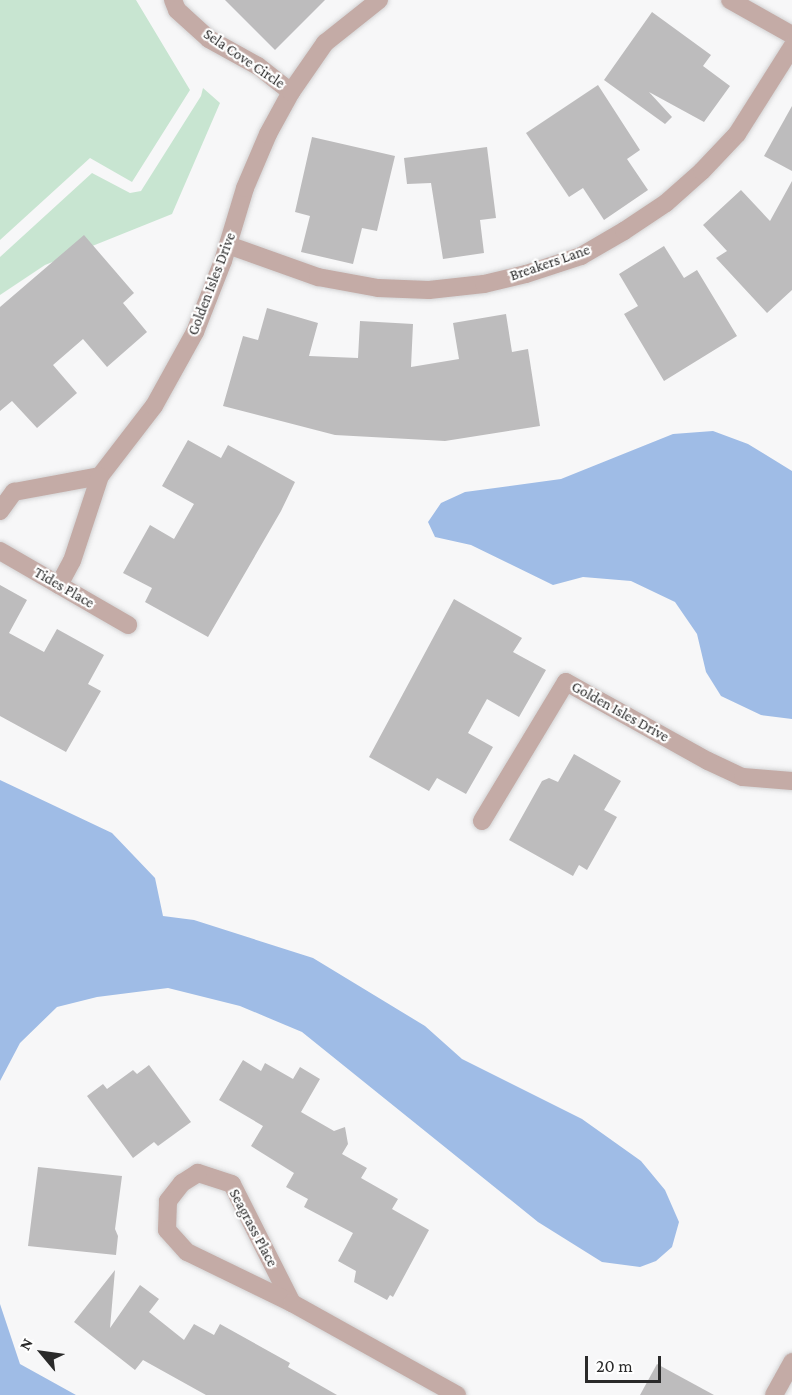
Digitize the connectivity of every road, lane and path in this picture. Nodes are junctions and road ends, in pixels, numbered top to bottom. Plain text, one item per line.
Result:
1 (173, 0) edge
2 (379, 0) edge
3 (730, 0) edge
4 (792, 35) edge
5 (792, 47) edge
6 (291, 92) junction
7 (228, 245) junction
8 (100, 476) junction
9 (0, 512) edge
10 (0, 551) edge
11 (58, 585) junction
12 (128, 625) dead end
13 (792, 781) edge
14 (482, 821) dead end
15 (292, 1303) junction
16 (792, 1362) edge
17 (457, 1395) edge
18 (774, 1395) edge

1 - 6 street, Sela Cove Circle
2 - 6 street, Golden Isles Drive
3 - 4 street
5 - 7 street, Breakers Lane
6 - 7 street, Golden Isles Drive
7 - 8 street, Golden Isles Drive
8 - 9 street
8 - 11 street, Golden Isles Drive
10 - 11 street, Tides Place
11 - 12 street, Tides Place
13 - 14 street, Golden Isles Drive
15 - 15 street, Seagrass Place
15 - 17 street, Seagrass Place
16 - 18 street

